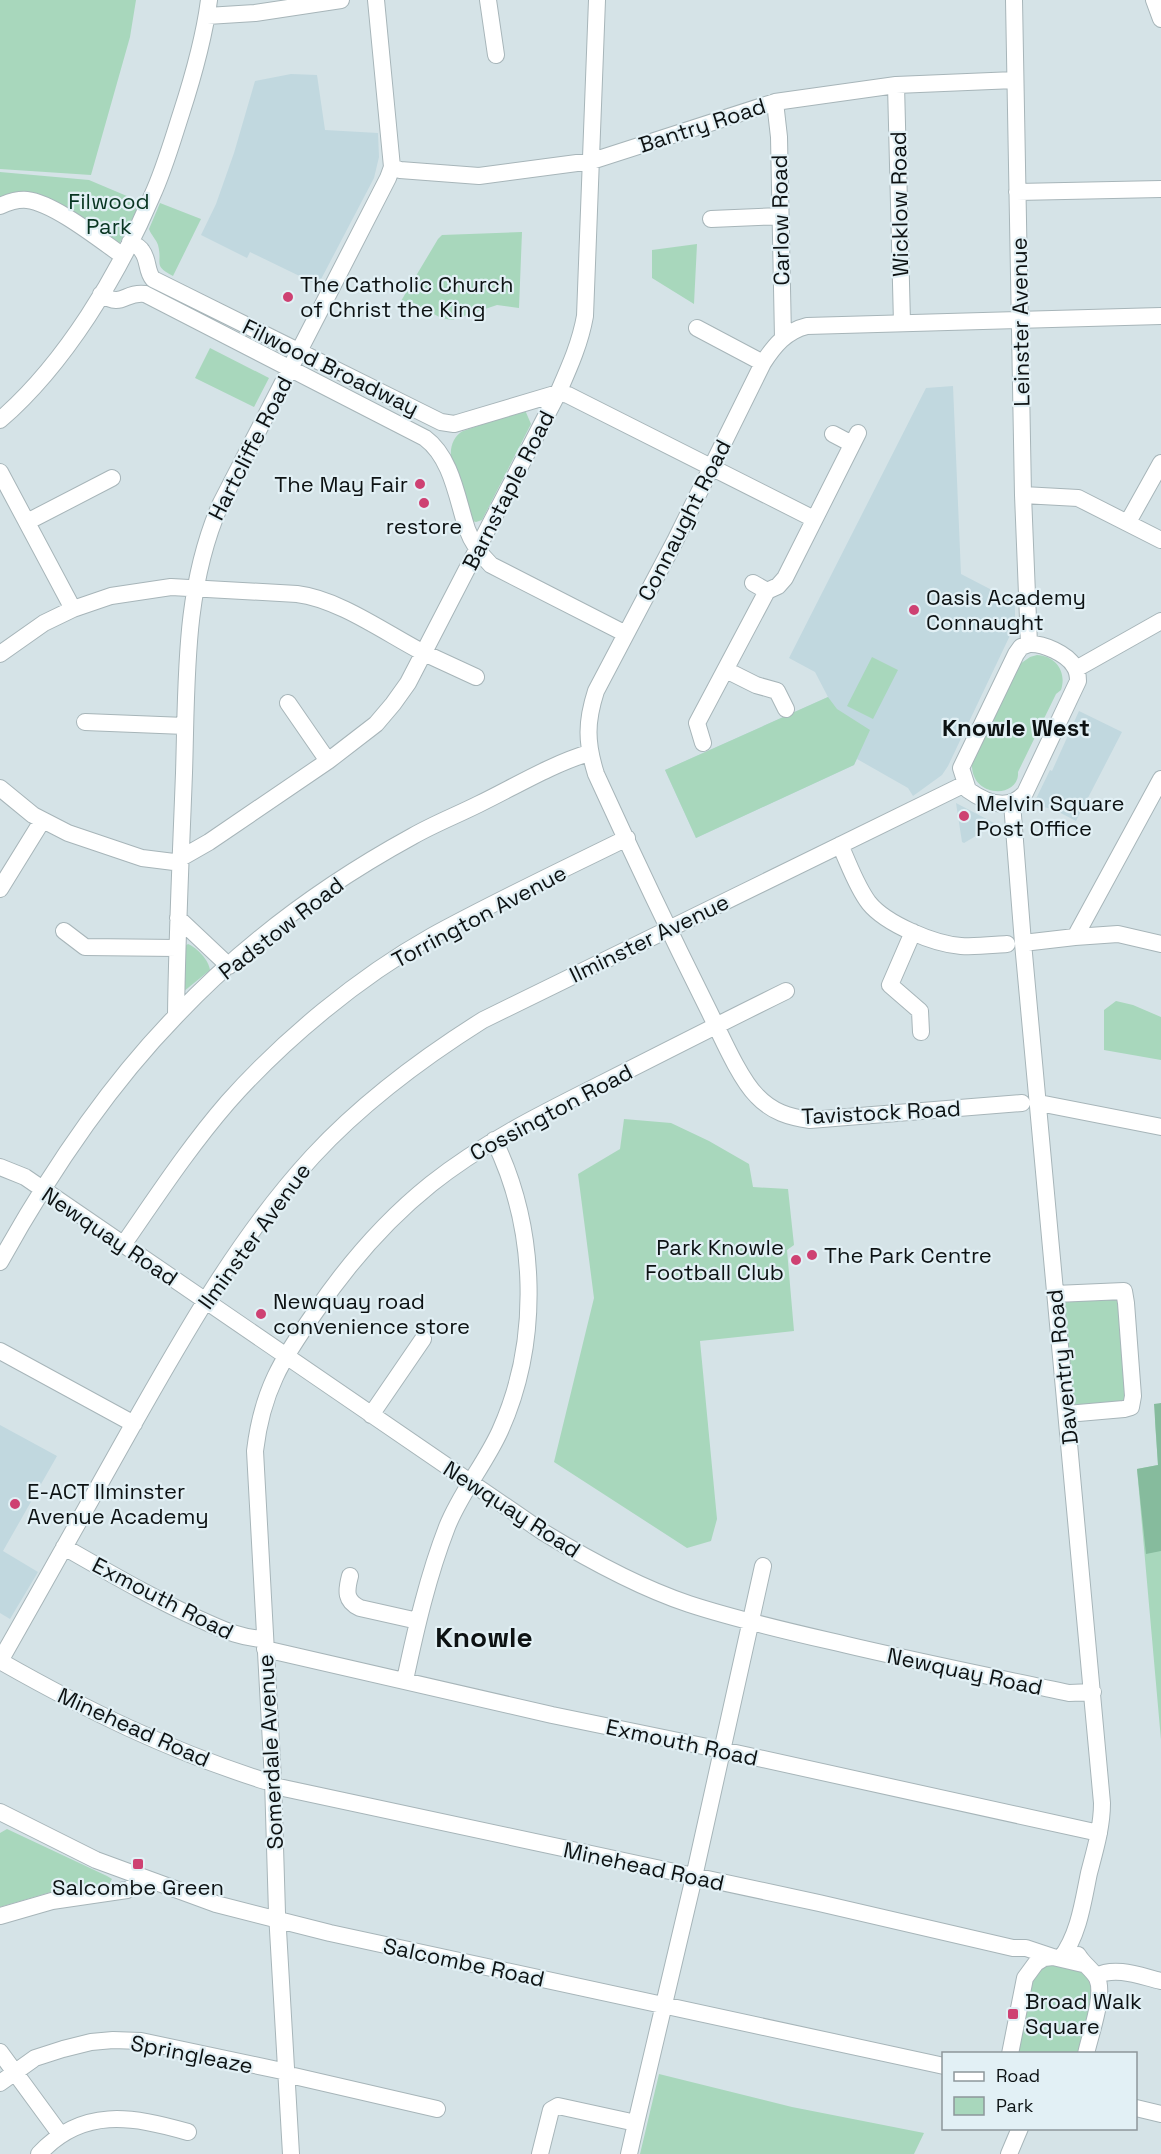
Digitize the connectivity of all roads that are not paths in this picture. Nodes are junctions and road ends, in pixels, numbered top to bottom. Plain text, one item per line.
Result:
1 (341, 0) edge
2 (376, 0) edge
3 (488, 0) edge
4 (597, 0) edge
5 (1014, 0) edge
6 (1154, 0) edge
7 (208, 8) edge
8 (1161, 19) edge
9 (496, 55) dead end
10 (1015, 80) junction
11 (896, 85) junction
12 (775, 102) junction
13 (592, 161) junction
14 (392, 167) junction
15 (1161, 189) edge
16 (1017, 192) junction
17 (0, 206) edge
18 (780, 216) junction
19 (711, 219) dead end
20 (126, 249) junction
21 (101, 294) junction
22 (1161, 316) edge
23 (1019, 319) junction
24 (902, 323) junction
25 (697, 328) dead end
26 (783, 338) junction
27 (298, 352) junction
28 (763, 363) junction
29 (290, 369) junction
30 (558, 393) junction
31 (0, 420) edge
32 (833, 435) dead end
33 (1161, 463) edge
34 (711, 467) junction
35 (0, 472) edge
36 (112, 477) dead end
37 (1023, 495) junction
38 (814, 519) junction
39 (27, 522) junction
40 (1128, 522) junction
41 (1161, 540) edge
42 (478, 550) junction
43 (194, 588) junction
44 (73, 609) junction
45 (1161, 621) edge
46 (626, 634) junction
47 (1029, 644) junction
48 (424, 653) junction
49 (0, 654) edge
50 (1076, 669) junction
51 (726, 670) junction
52 (476, 677) dead end
53 (288, 703) dead end
54 (786, 709) dead end
55 (85, 722) dead end
56 (185, 726) junction
57 (703, 743) dead end
58 (589, 753) junction
59 (328, 761) junction
60 (1161, 778) edge
61 (965, 784) junction
62 (0, 788) edge
63 (1012, 803) junction
64 (42, 821) junction
65 (627, 838) junction
66 (840, 844) junction
67 (181, 857) junction
68 (0, 889) edge
69 (178, 918) junction
70 (668, 928) junction
71 (64, 931) dead end
72 (913, 932) junction
73 (1075, 936) junction
74 (1015, 943) junction
75 (1161, 944) edge
76 (177, 948) junction
77 (229, 966) junction
78 (786, 991) dead end
79 (176, 1015) junction
80 (717, 1025) junction
81 (921, 1032) dead end
82 (1022, 1102) dead end
83 (1039, 1103) junction
84 (1161, 1127) edge
85 (494, 1140) junction
86 (0, 1167) edge
87 (41, 1190) junction
88 (123, 1245) junction
89 (0, 1262) edge
90 (1055, 1294) junction
91 (204, 1301) junction
92 (423, 1339) dead end
93 (0, 1351) edge
94 (285, 1356) junction
95 (1067, 1414) junction
96 (371, 1415) junction
97 (134, 1424) junction
98 (470, 1482) junction
99 (64, 1547) junction
100 (763, 1566) dead end
101 (350, 1576) dead end
102 (418, 1621) junction
103 (750, 1622) junction
104 (265, 1644) junction
105 (0, 1661) edge
106 (405, 1680) junction
107 (1093, 1692) junction
108 (722, 1750) junction
109 (274, 1783) junction
110 (0, 1812) edge
111 (1099, 1833) junction
112 (139, 1877) junction
113 (694, 1877) junction
114 (0, 1916) edge
115 (278, 1921) junction
116 (1077, 1928) junction
117 (1013, 1948) junction
118 (1057, 1958) junction
119 (1083, 1964) junction
120 (1096, 1976) junction
121 (1025, 1978) junction
122 (1161, 1981) edge
123 (663, 2006) junction
124 (0, 2052) edge
125 (1010, 2052) edge
126 (1086, 2052) edge
127 (942, 2066) edge
128 (15, 2072) junction
129 (287, 2074) junction
130 (0, 2083) edge
131 (1137, 2108) edge
132 (437, 2109) dead end
133 (1161, 2114) edge
134 (636, 2123) junction
135 (1020, 2130) edge
136 (188, 2132) dead end
137 (60, 2134) junction
138 (39, 2154) edge
139 (291, 2154) edge
140 (540, 2154) edge
141 (629, 2154) edge
142 (1009, 2154) edge

1 - 7 street
2 - 14 street, Hartcliffe Road
3 - 9 street
4 - 13 street, Barnstaple Road
5 - 10 street, Leinster Avenue
6 - 8 street
7 - 20 street
10 - 11 street, Bantry Road
10 - 16 street, Leinster Avenue
11 - 12 street, Bantry Road
11 - 24 street, Wicklow Road
12 - 13 street, Bantry Road
12 - 18 street, Carlow Road
13 - 14 street, Bantry Road
13 - 30 street, Barnstaple Road
14 - 27 street, Hartcliffe Road
15 - 16 street
16 - 23 street, Leinster Avenue
17 - 20 street, Filwood Broadway
18 - 19 street
18 - 26 street, Carlow Road
20 - 21 street
20 - 27 street, Filwood Broadway
21 - 29 street, Filwood Broadway
21 - 31 street
22 - 23 street, Connaught Road
23 - 24 street, Connaught Road
23 - 37 street, Leinster Avenue
24 - 26 street, Connaught Road
25 - 28 street
26 - 28 street, Connaught Road
27 - 29 street, Hartcliffe Road
27 - 30 street, Filwood Broadway
28 - 34 street, Connaught Road
29 - 42 street, Filwood Broadway
29 - 43 street, Hartcliffe Road
30 - 34 street
30 - 42 street, Barnstaple Road
32 - 38 street
33 - 40 street
34 - 38 street
34 - 46 street, Connaught Road
35 - 39 street
36 - 39 street
37 - 40 street
37 - 47 street, Leinster Avenue
38 - 51 street
39 - 44 street
40 - 41 street
42 - 46 street
42 - 48 street, Barnstaple Road
43 - 44 street
43 - 48 street
43 - 56 street, Hartcliffe Road
44 - 49 street
45 - 50 street
46 - 58 street, Connaught Road
47 - 50 street
47 - 61 street
48 - 52 street
48 - 59 street, Barnstaple Road
50 - 63 street
51 - 54 street
51 - 57 street
53 - 59 street
55 - 56 street
56 - 67 street, Hartcliffe Road
58 - 65 street, Connaught Road
58 - 77 street, Padstow Road
59 - 67 street, Barnstaple Road
60 - 73 street
61 - 63 street
61 - 66 street, Ilminster Avenue
62 - 64 street
63 - 74 street, Daventry Road
64 - 67 street
64 - 68 street
65 - 70 street, Connaught Road
65 - 88 street, Torrington Avenue
66 - 70 street, Ilminster Avenue
66 - 72 street
67 - 69 street, Hartcliffe Road
69 - 76 street, Hartcliffe Road
69 - 77 street
70 - 80 street, Tavistock Road
70 - 91 street, Ilminster Avenue
71 - 76 street
72 - 74 street
72 - 81 street
73 - 74 street
73 - 75 street
74 - 83 street, Daventry Road
76 - 79 street, Hartcliffe Road
77 - 79 street, Padstow Road
78 - 80 street, Cossington Road
79 - 87 street, Padstow Road
80 - 82 street, Tavistock Road
80 - 85 street, Cossington Road
83 - 84 street
83 - 90 street, Daventry Road
85 - 94 street, Cossington Road
85 - 98 street
86 - 87 street, Newquay Road
87 - 88 street, Newquay Road
87 - 89 street, Padstow Road
88 - 91 street, Newquay Road
90 - 95 street, Daventry Road
90 - 95 street
91 - 94 street, Newquay Road
91 - 97 street, Ilminster Avenue
92 - 96 street
93 - 97 street
94 - 96 street, Newquay Road
94 - 104 street, Somerdale Avenue
95 - 107 street, Daventry Road
96 - 98 street, Newquay Road
97 - 99 street, Ilminster Avenue
98 - 102 street
98 - 103 street, Newquay Road
99 - 104 street, Exmouth Road
99 - 105 street, Ilminster Avenue
100 - 103 street
101 - 102 street
102 - 106 street
103 - 107 street, Newquay Road
103 - 108 street
104 - 106 street, Exmouth Road
104 - 109 street, Somerdale Avenue
105 - 109 street, Minehead Road
106 - 108 street, Exmouth Road
107 - 111 street, Daventry Road
108 - 111 street, Exmouth Road
108 - 113 street
109 - 113 street, Minehead Road
109 - 115 street, Somerdale Avenue
110 - 112 street, Salcombe Road
111 - 116 street, Daventry Road
112 - 114 street
112 - 115 street, Salcombe Road
113 - 117 street, Minehead Road
113 - 123 street
115 - 123 street, Salcombe Road
115 - 129 street, Somerdale Avenue
116 - 118 street, Daventry Road
116 - 119 street, Daventry Road
117 - 118 street, Minehead Road
117 - 121 street
118 - 119 street, Minehead Road
118 - 121 street
119 - 120 street
120 - 122 street
120 - 126 street
121 - 125 street
123 - 127 street, Salcombe Road
123 - 134 street
124 - 128 street
128 - 129 street, Springleaze
128 - 130 street, Springleaze
128 - 137 street
129 - 132 street, Springleaze
129 - 139 street, Somerdale Avenue
131 - 133 street
134 - 140 street
134 - 141 street
135 - 142 street
136 - 137 street
137 - 138 street

